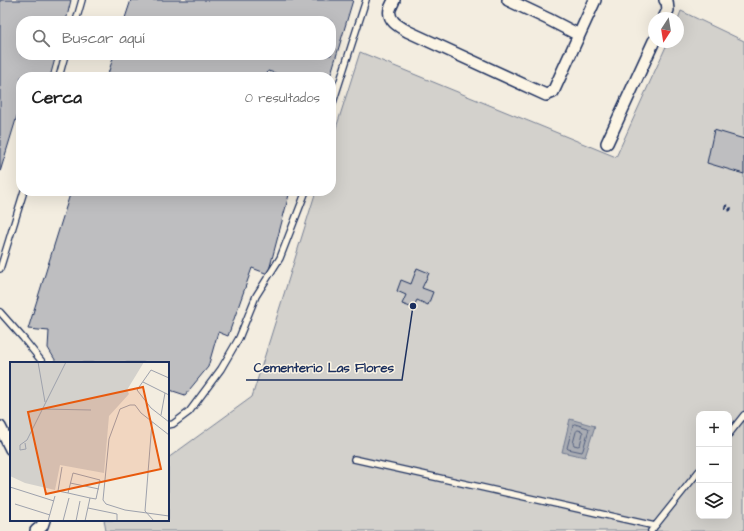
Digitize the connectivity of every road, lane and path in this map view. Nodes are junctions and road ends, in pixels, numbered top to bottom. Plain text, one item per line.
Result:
1 (82, 0) edge
2 (366, 0) edge
3 (394, 0) edge
4 (508, 0) edge
5 (595, 0) edge
6 (666, 0) edge
7 (667, 12) edge
8 (77, 16) edge
9 (579, 35) junction
10 (651, 48) edge
11 (64, 60) edge
12 (60, 72) edge
13 (336, 93) edge
14 (607, 143) dead end
15 (22, 196) edge
16 (304, 196) edge
17 (0, 270) edge
18 (0, 312) edge
19 (42, 362) edge
20 (744, 415) edge
21 (169, 425) edge
22 (0, 427) edge
23 (732, 430) edge
24 (10, 447) edge
25 (354, 459) dead end
26 (696, 475) edge
27 (44, 521) edge
28 (653, 529) edge
29 (36, 531) edge

1 - 8 lane
2 - 13 lane
3 - 9 street
4 - 9 street
5 - 9 street
6 - 7 street
10 - 14 street
11 - 12 lane
15 - 17 lane
16 - 21 lane
18 - 19 lane
20 - 23 lane
22 - 24 street
25 - 28 lane
26 - 28 lane
27 - 29 street

